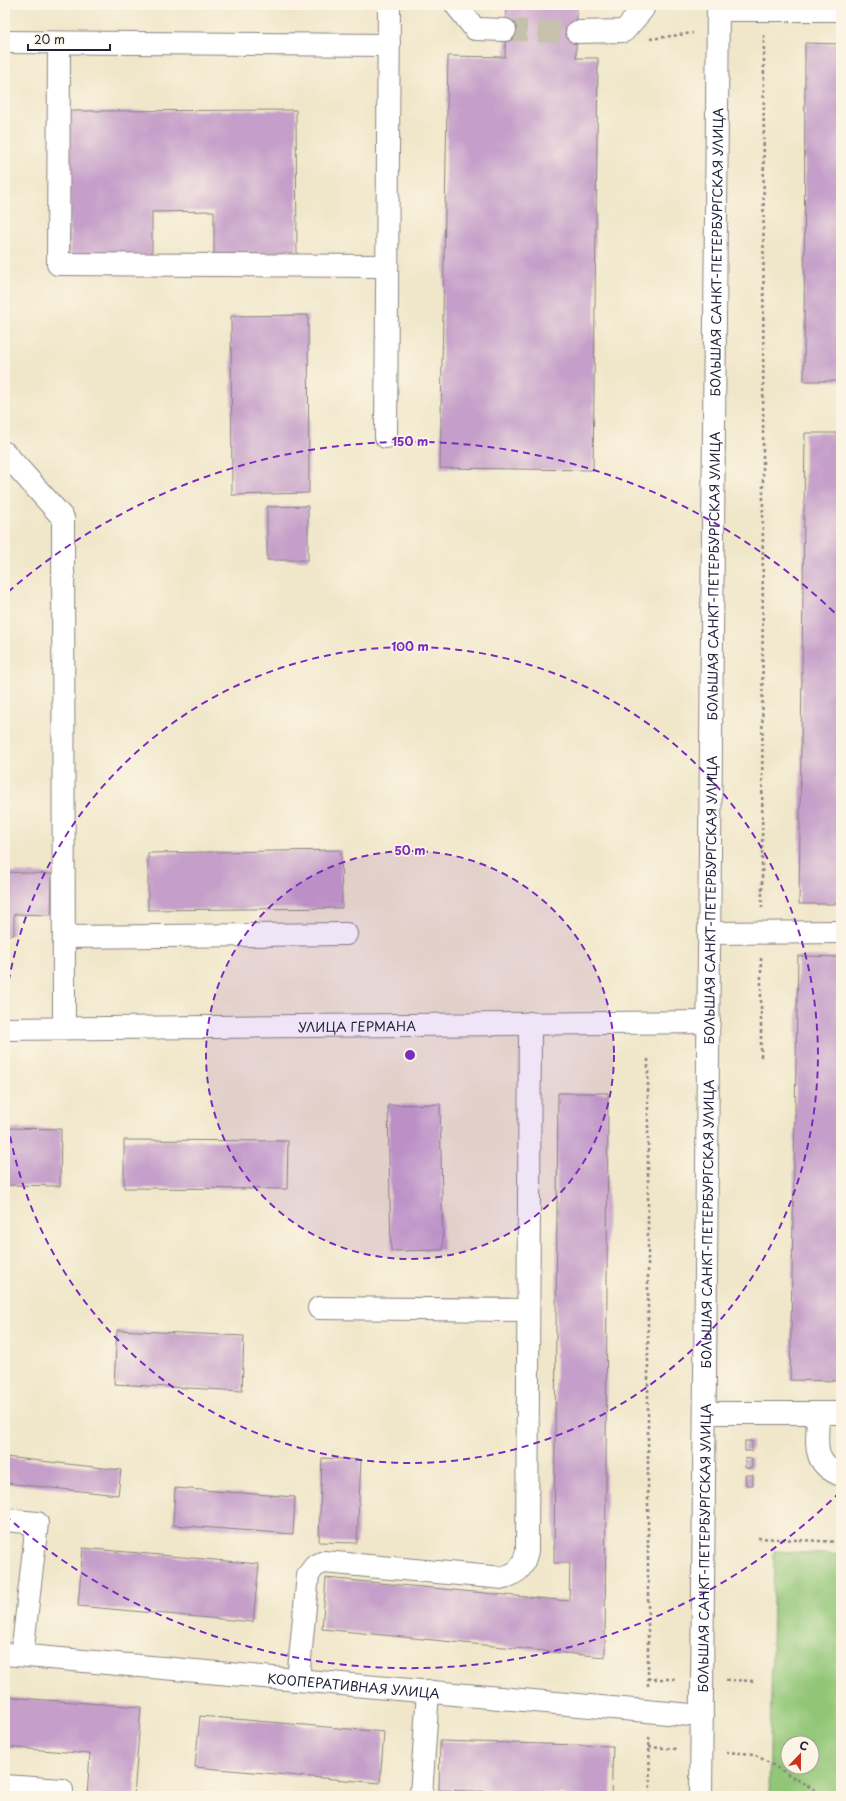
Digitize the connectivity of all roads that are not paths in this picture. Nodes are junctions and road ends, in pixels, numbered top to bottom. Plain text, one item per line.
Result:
1 (389, 5) edge
2 (456, 5) edge
3 (718, 8) edge
4 (643, 9) dead end
5 (841, 10) edge
6 (505, 30) tunnel mouth
7 (577, 32) tunnel mouth
8 (5, 42) edge
9 (59, 43) junction
10 (389, 45) junction
11 (386, 266) junction
12 (386, 437) dead end
13 (5, 453) edge
14 (841, 932) edge
15 (709, 933) junction
16 (346, 934) dead end
17 (64, 937) junction
18 (709, 1022) junction
19 (530, 1024) junction
20 (64, 1028) junction
21 (5, 1029) edge
22 (319, 1308) dead end
23 (528, 1310) junction
24 (705, 1413) junction
25 (841, 1413) edge
26 (818, 1414) junction
27 (841, 1474) edge
28 (5, 1520) edge
29 (14, 1655) edge
30 (298, 1680) junction
31 (428, 1691) junction
32 (702, 1716) junction
33 (5, 1786) edge
34 (61, 1796) edge
35 (421, 1796) edge
36 (701, 1796) edge

1 - 10 main road
2 - 6 main road
3 - 5 main road
3 - 15 main road, БОЛЬШАЯ САНКТ-ПЕТЕРБУРГСКАЯ УЛИЦА
4 - 7 main road
8 - 9 main road
9 - 10 main road
9 - 11 main road
10 - 11 main road
11 - 12 main road
13 - 17 main road
14 - 15 main road
15 - 18 main road, БОЛЬШАЯ САНКТ-ПЕТЕРБУРГСКАЯ УЛИЦА
16 - 17 main road
17 - 20 main road
18 - 19 main road, УЛИЦА ГЕРМАНА
18 - 24 main road, БОЛЬШАЯ САНКТ-ПЕТЕРБУРГСКАЯ УЛИЦА
19 - 20 main road, УЛИЦА ГЕРМАНА
19 - 23 main road
20 - 21 main road, УЛИЦА ГЕРМАНА
22 - 23 main road
23 - 30 main road
24 - 26 main road
24 - 32 main road, БОЛЬШАЯ САНКТ-ПЕТЕРБУРГСКАЯ УЛИЦА
25 - 26 main road
26 - 27 main road
28 - 29 main road
29 - 30 main road, КООПЕРАТИВНАЯ УЛИЦА
30 - 31 main road, КООПЕРАТИВНАЯ УЛИЦА
31 - 32 main road, КООПЕРАТИВНАЯ УЛИЦА
31 - 35 main road
32 - 36 main road, БОЛЬШАЯ САНКТ-ПЕТЕРБУРГСКАЯ УЛИЦА
33 - 34 main road

